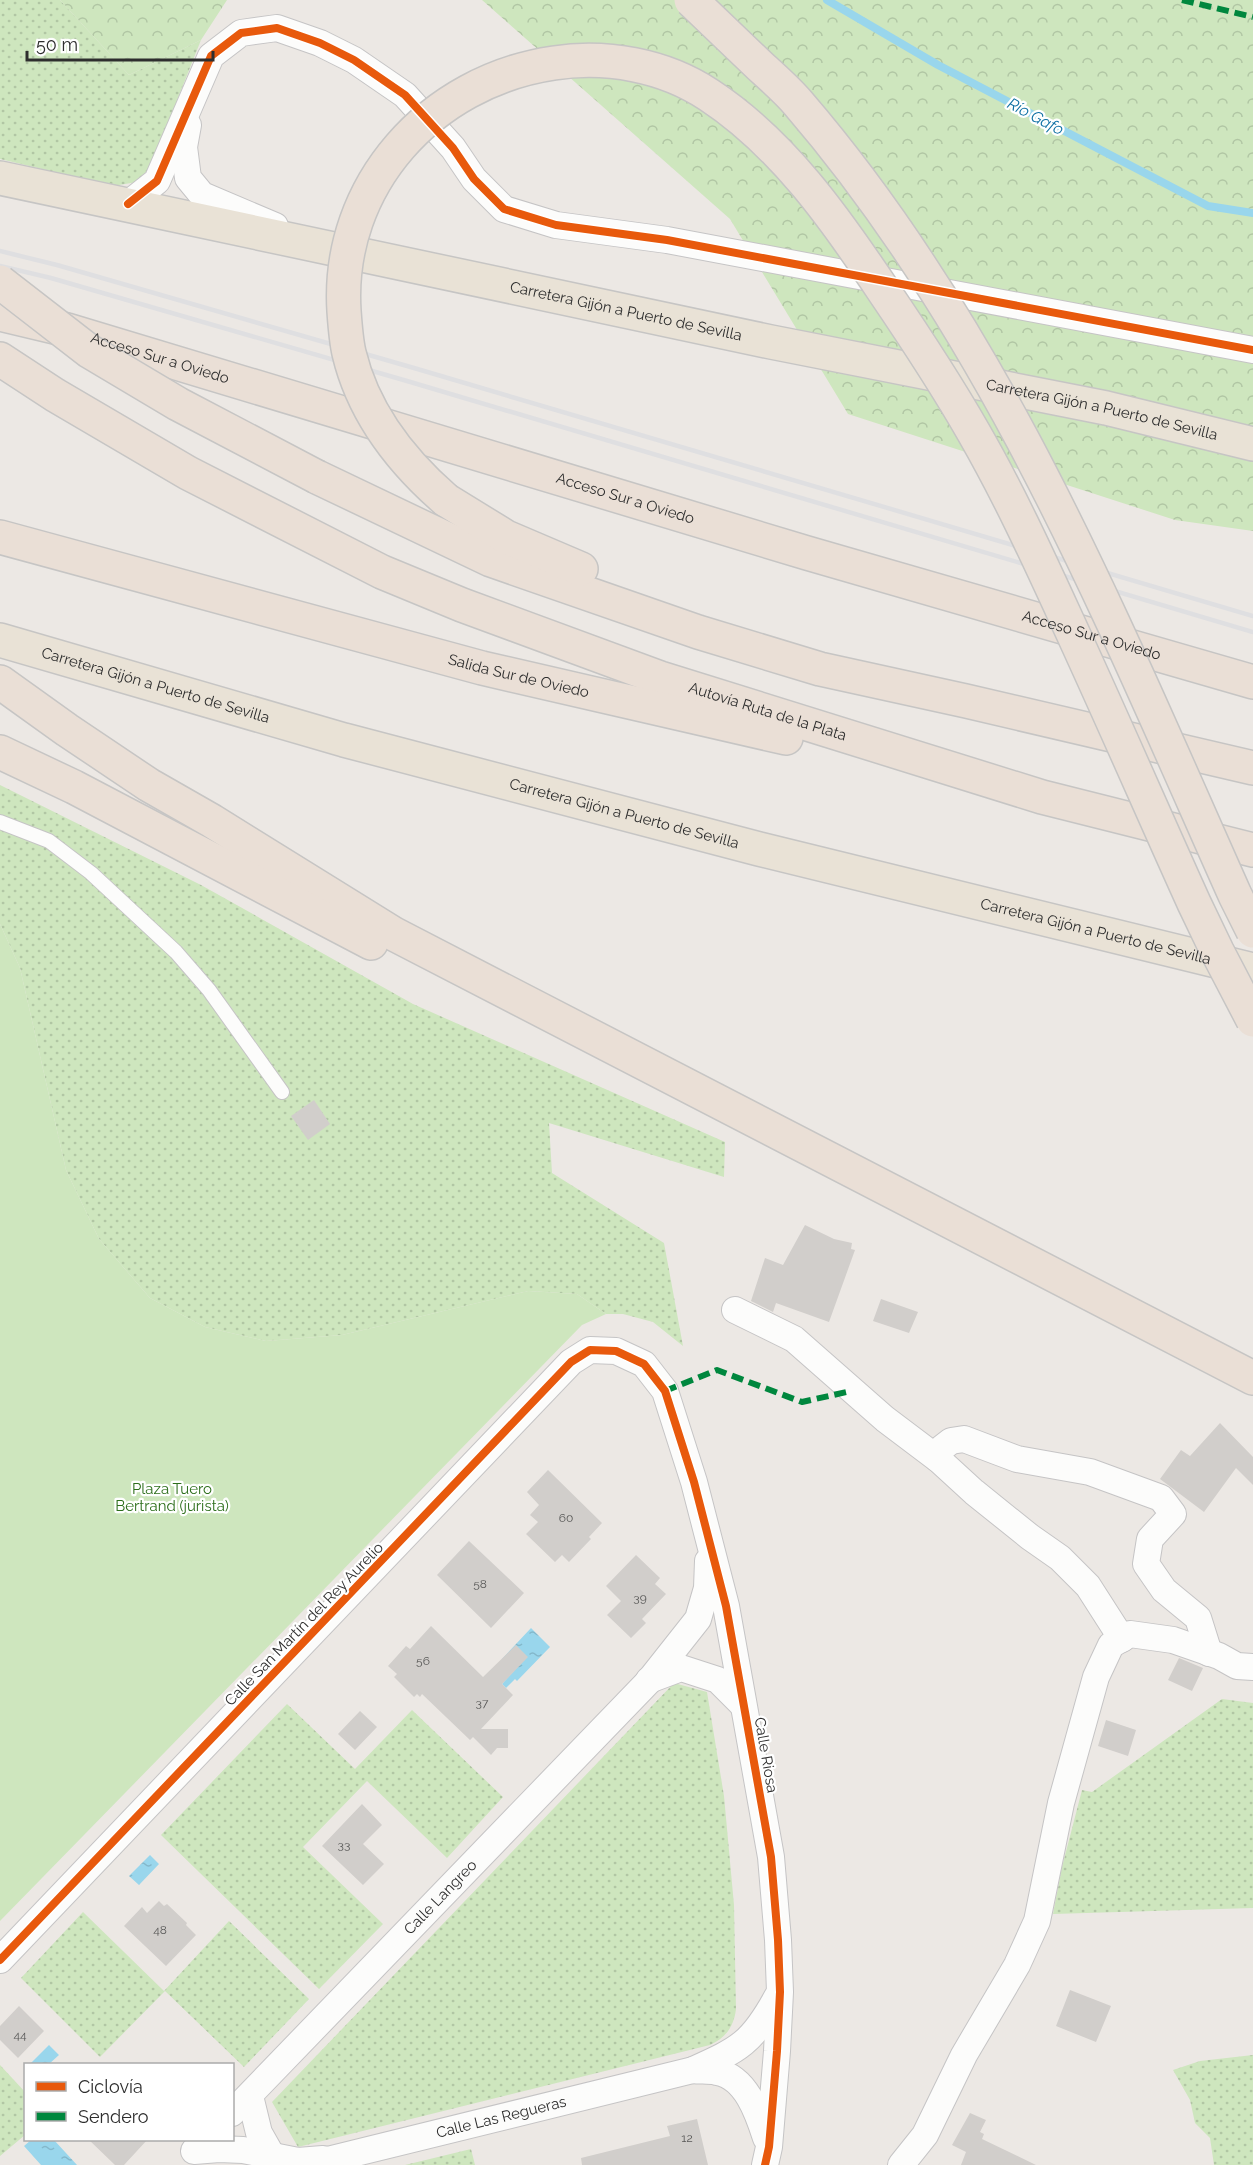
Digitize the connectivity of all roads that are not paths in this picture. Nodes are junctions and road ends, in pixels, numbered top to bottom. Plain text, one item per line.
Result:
1 (691, 0) edge
2 (192, 96) junction
3 (0, 178) edge
4 (128, 204) junction
5 (323, 246) junction
6 (0, 282) edge
7 (0, 314) edge
8 (1253, 350) edge
9 (0, 360) edge
10 (1253, 444) edge
11 (0, 537) edge
12 (0, 640) edge
13 (0, 682) edge
14 (1253, 682) edge
15 (966, 700) junction
16 (0, 752) edge
17 (1253, 768) edge
18 (1042, 797) junction
19 (0, 822) edge
20 (1253, 850) edge
21 (1253, 931) edge
22 (1253, 970) edge
23 (1253, 1020) edge
24 (282, 1092) dead end
25 (807, 1147) junction
26 (735, 1310) dead end
27 (644, 1364) joint
28 (1253, 1378) edge
29 (938, 1459) junction
30 (709, 1540) junction
31 (1122, 1639) junction
32 (1209, 1653) junction
33 (1253, 1667) edge
34 (649, 1681) junction
35 (743, 1705) junction
36 (0, 1960) edge
37 (780, 1992) junction
38 (693, 2070) junction
39 (241, 2104) edge
40 (194, 2152) edge
41 (272, 2156) junction
42 (767, 2156) edge
43 (332, 2158) junction
44 (307, 2165) edge
45 (901, 2165) edge

1 - 21 highway, bridge
2 - 4 street
2 - 5 street
2 - 8 street
3 - 4 highway, Carretera Gijón a Puerto de Sevilla
4 - 5 highway, Carretera Gijón a Puerto de Sevilla
5 - 10 highway, Carretera Gijón a Puerto de Sevilla
6 - 15 highway, bridge
7 - 14 highway, Acceso Sur a Oviedo
9 - 18 highway, Autovía Ruta de la Plata
11 - 18 highway, Salida Sur de Oviedo
12 - 22 highway, Carretera Gijón a Puerto de Sevilla
13 - 25 highway
15 - 17 highway
15 - 23 highway, bridge
16 - 25 highway
18 - 20 highway, Autovía Ruta de la Plata
19 - 24 lane
25 - 28 highway
26 - 29 street
27 - 30 street, Calle Riosa
27 - 36 street, Calle San Martín del Rey Aurelio
29 - 31 street
29 - 32 street
30 - 34 street, Calle Langreo
30 - 35 street, Calle Riosa
31 - 32 street
31 - 45 street
32 - 33 street
34 - 35 street
34 - 39 street, Calle Langreo
35 - 37 street, Calle Riosa
37 - 38 street, Calle Las Regueras
37 - 42 street, Calle Riosa
38 - 42 street, Calle Las Regueras
38 - 43 street, Calle Las Regueras
39 - 41 street
40 - 41 street
41 - 43 street
43 - 44 street, Calle Las Regueras

